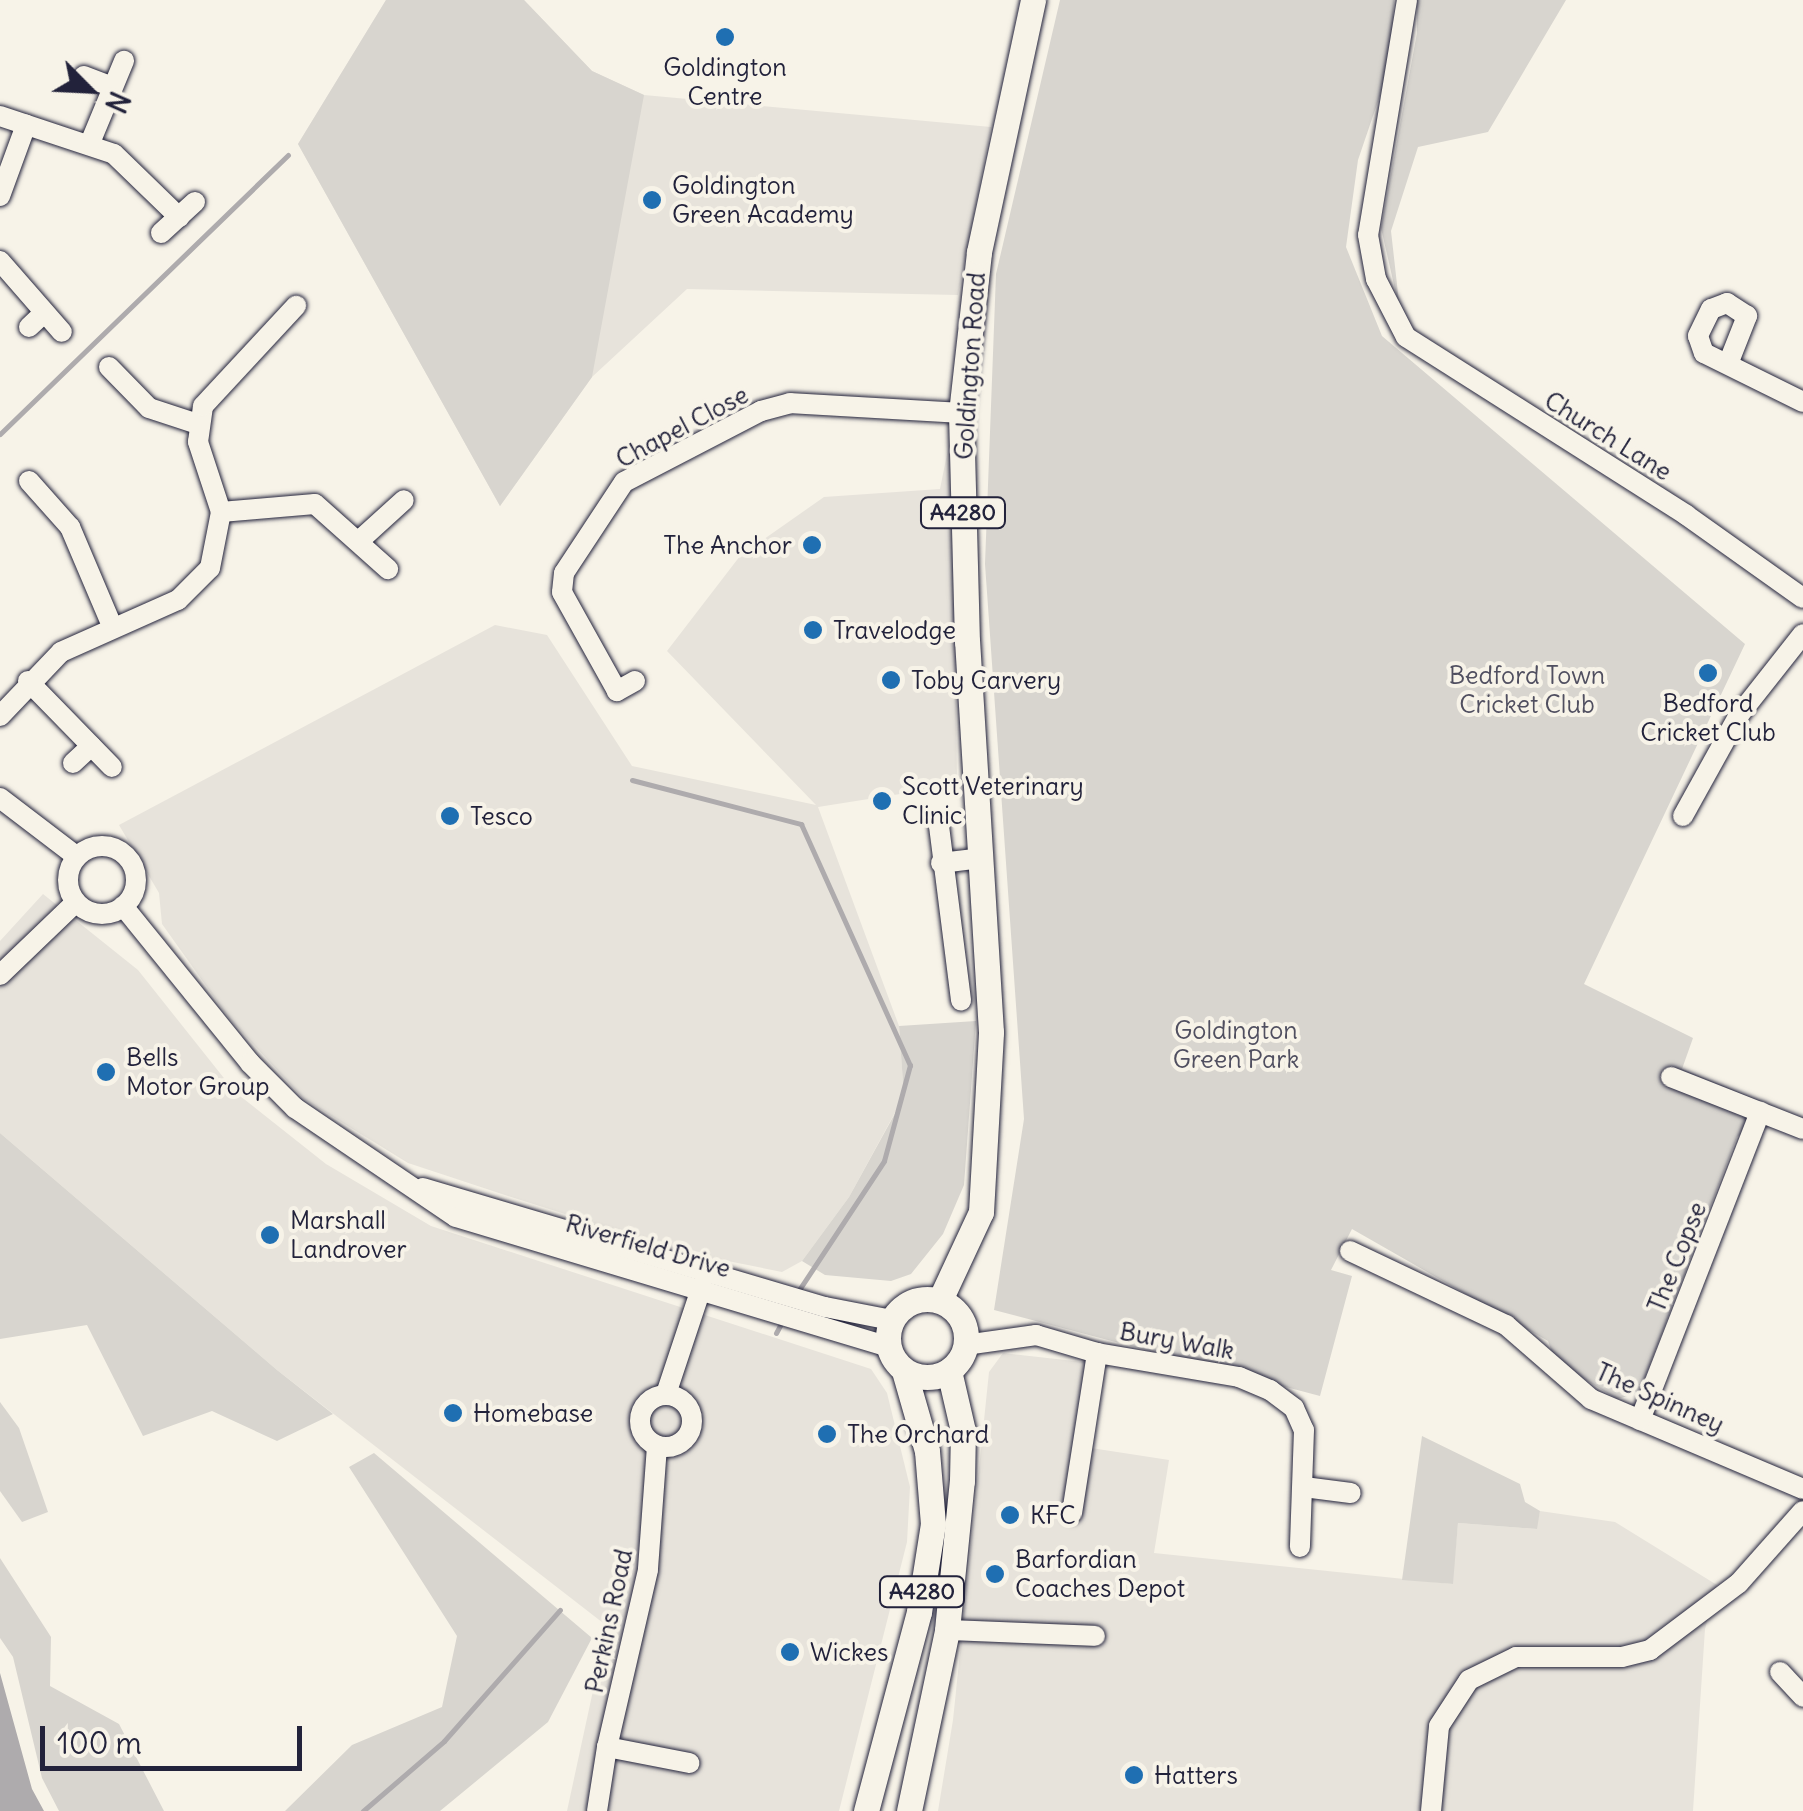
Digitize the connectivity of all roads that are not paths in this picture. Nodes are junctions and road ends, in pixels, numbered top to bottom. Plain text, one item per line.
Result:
1 (1034, 0) edge
2 (1407, 0) edge
3 (124, 61) dead end
4 (84, 76) dead end
5 (110, 86) junction
6 (0, 116) edge
7 (26, 126) junction
8 (90, 143) junction
9 (0, 196) edge
10 (196, 202) dead end
11 (179, 217) junction
12 (161, 234) dead end
13 (0, 261) edge
14 (296, 306) dead end
15 (62, 332) dead end
16 (1728, 364) dead end
17 (109, 366) dead end
18 (1803, 402) edge
19 (961, 413) junction
20 (198, 424) junction
21 (30, 482) dead end
22 (404, 500) dead end
23 (222, 512) junction
24 (360, 540) junction
25 (388, 569) dead end
26 (1803, 598) edge
27 (112, 626) junction
28 (1803, 634) edge
29 (28, 681) junction
30 (635, 681) dead end
31 (0, 716) edge
32 (91, 746) junction
33 (74, 763) dead end
34 (112, 767) dead end
35 (0, 798) edge
36 (1683, 816) dead end
37 (939, 826) dead end
38 (76, 856) junction
39 (982, 858) junction
40 (941, 863) junction
41 (76, 902) junction
42 (123, 906) junction
43 (989, 949) junction
44 (950, 953) junction
45 (0, 976) edge
46 (961, 1002) dead end
47 (1671, 1077) dead end
48 (1760, 1112) junction
49 (1803, 1129) edge
50 (402, 1182) junction
51 (1350, 1252) dead end
52 (702, 1286) junction
53 (940, 1300) junction
54 (822, 1315) junction
55 (881, 1328) junction
56 (965, 1345) junction
57 (1096, 1353) junction
58 (904, 1371) junction
59 (949, 1371) junction
60 (666, 1394) junction
61 (1640, 1420) junction
62 (657, 1446) junction
63 (1304, 1487) junction
64 (1803, 1489) edge
65 (1351, 1494) dead end
66 (1803, 1511) edge
67 (1072, 1514) dead end
68 (1300, 1547) dead end
69 (947, 1630) junction
70 (1095, 1636) dead end
71 (1780, 1672) dead end
72 (1803, 1696) edge
73 (606, 1747) junction
74 (689, 1763) dead end
75 (597, 1811) edge
76 (866, 1811) edge
77 (909, 1811) edge
78 (1431, 1811) edge

1 - 19 main road, Goldington Road / A4280
2 - 26 street, Church Lane
3 - 5 street
4 - 5 street
5 - 8 street
6 - 7 street
7 - 8 street
7 - 9 street
8 - 11 street
10 - 11 street
11 - 12 street
13 - 15 street
14 - 20 street
16 - 18 street
17 - 20 street
19 - 30 street, Chapel Close
19 - 39 main road, Goldington Road / A4280
20 - 23 street
21 - 27 street
22 - 24 street
23 - 24 street
23 - 27 street
24 - 25 street
27 - 29 street
28 - 36 street
29 - 31 street
29 - 32 street
32 - 33 street
32 - 34 street
35 - 38 street
37 - 40 street
38 - 41 street
38 - 42 street
39 - 40 street
39 - 43 main road, Goldington Road / A4280
40 - 44 street
41 - 42 street
41 - 45 street
42 - 50 street, Riverfield Drive
43 - 44 street
43 - 53 main road, Goldington Road / A4280
44 - 46 street
47 - 48 street
48 - 49 street
48 - 61 street, The Copse
50 - 52 street, Riverfield Drive
50 - 54 street, Riverfield Drive
51 - 61 street, The Spinney
52 - 54 street, Riverfield Drive
52 - 60 street
53 - 55 main road
53 - 56 main road
54 - 55 street, Riverfield Drive
54 - 55 street, Riverfield Drive
55 - 58 main road
56 - 57 street, Bury Walk
56 - 59 main road
57 - 63 street, Bury Walk
57 - 67 street
58 - 59 main road
58 - 76 main road, A4280
59 - 69 main road, A4280
60 - 62 street
60 - 62 street
61 - 64 street, The Spinney
62 - 73 street, Perkins Road
63 - 65 street
63 - 68 street, Bury Walk
66 - 78 street
69 - 70 street
69 - 77 main road, A4280
71 - 72 street
73 - 74 street
73 - 75 street, Perkins Road

